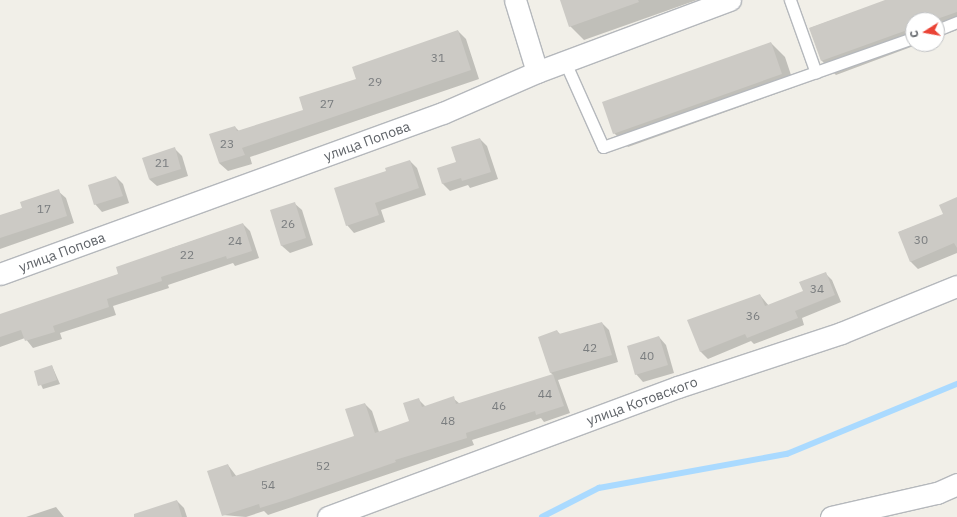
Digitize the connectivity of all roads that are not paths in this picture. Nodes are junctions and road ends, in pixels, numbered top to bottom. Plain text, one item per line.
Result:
1 (515, 0) edge
2 (730, 0) edge
3 (790, 0) edge
4 (957, 22) edge
5 (945, 27) edge
6 (905, 41) edge
7 (565, 62) junction
8 (537, 72) junction
9 (816, 73) junction
10 (0, 274) edge
11 (957, 286) edge
12 (957, 484) edge
13 (328, 517) edge
14 (831, 517) edge

1 - 8 street
2 - 7 street, улица Попова
3 - 9 lane
4 - 5 lane
6 - 9 lane
7 - 8 street, улица Попова
7 - 9 lane
8 - 10 street, улица Попова
11 - 13 street, улица Котовского
12 - 14 street

